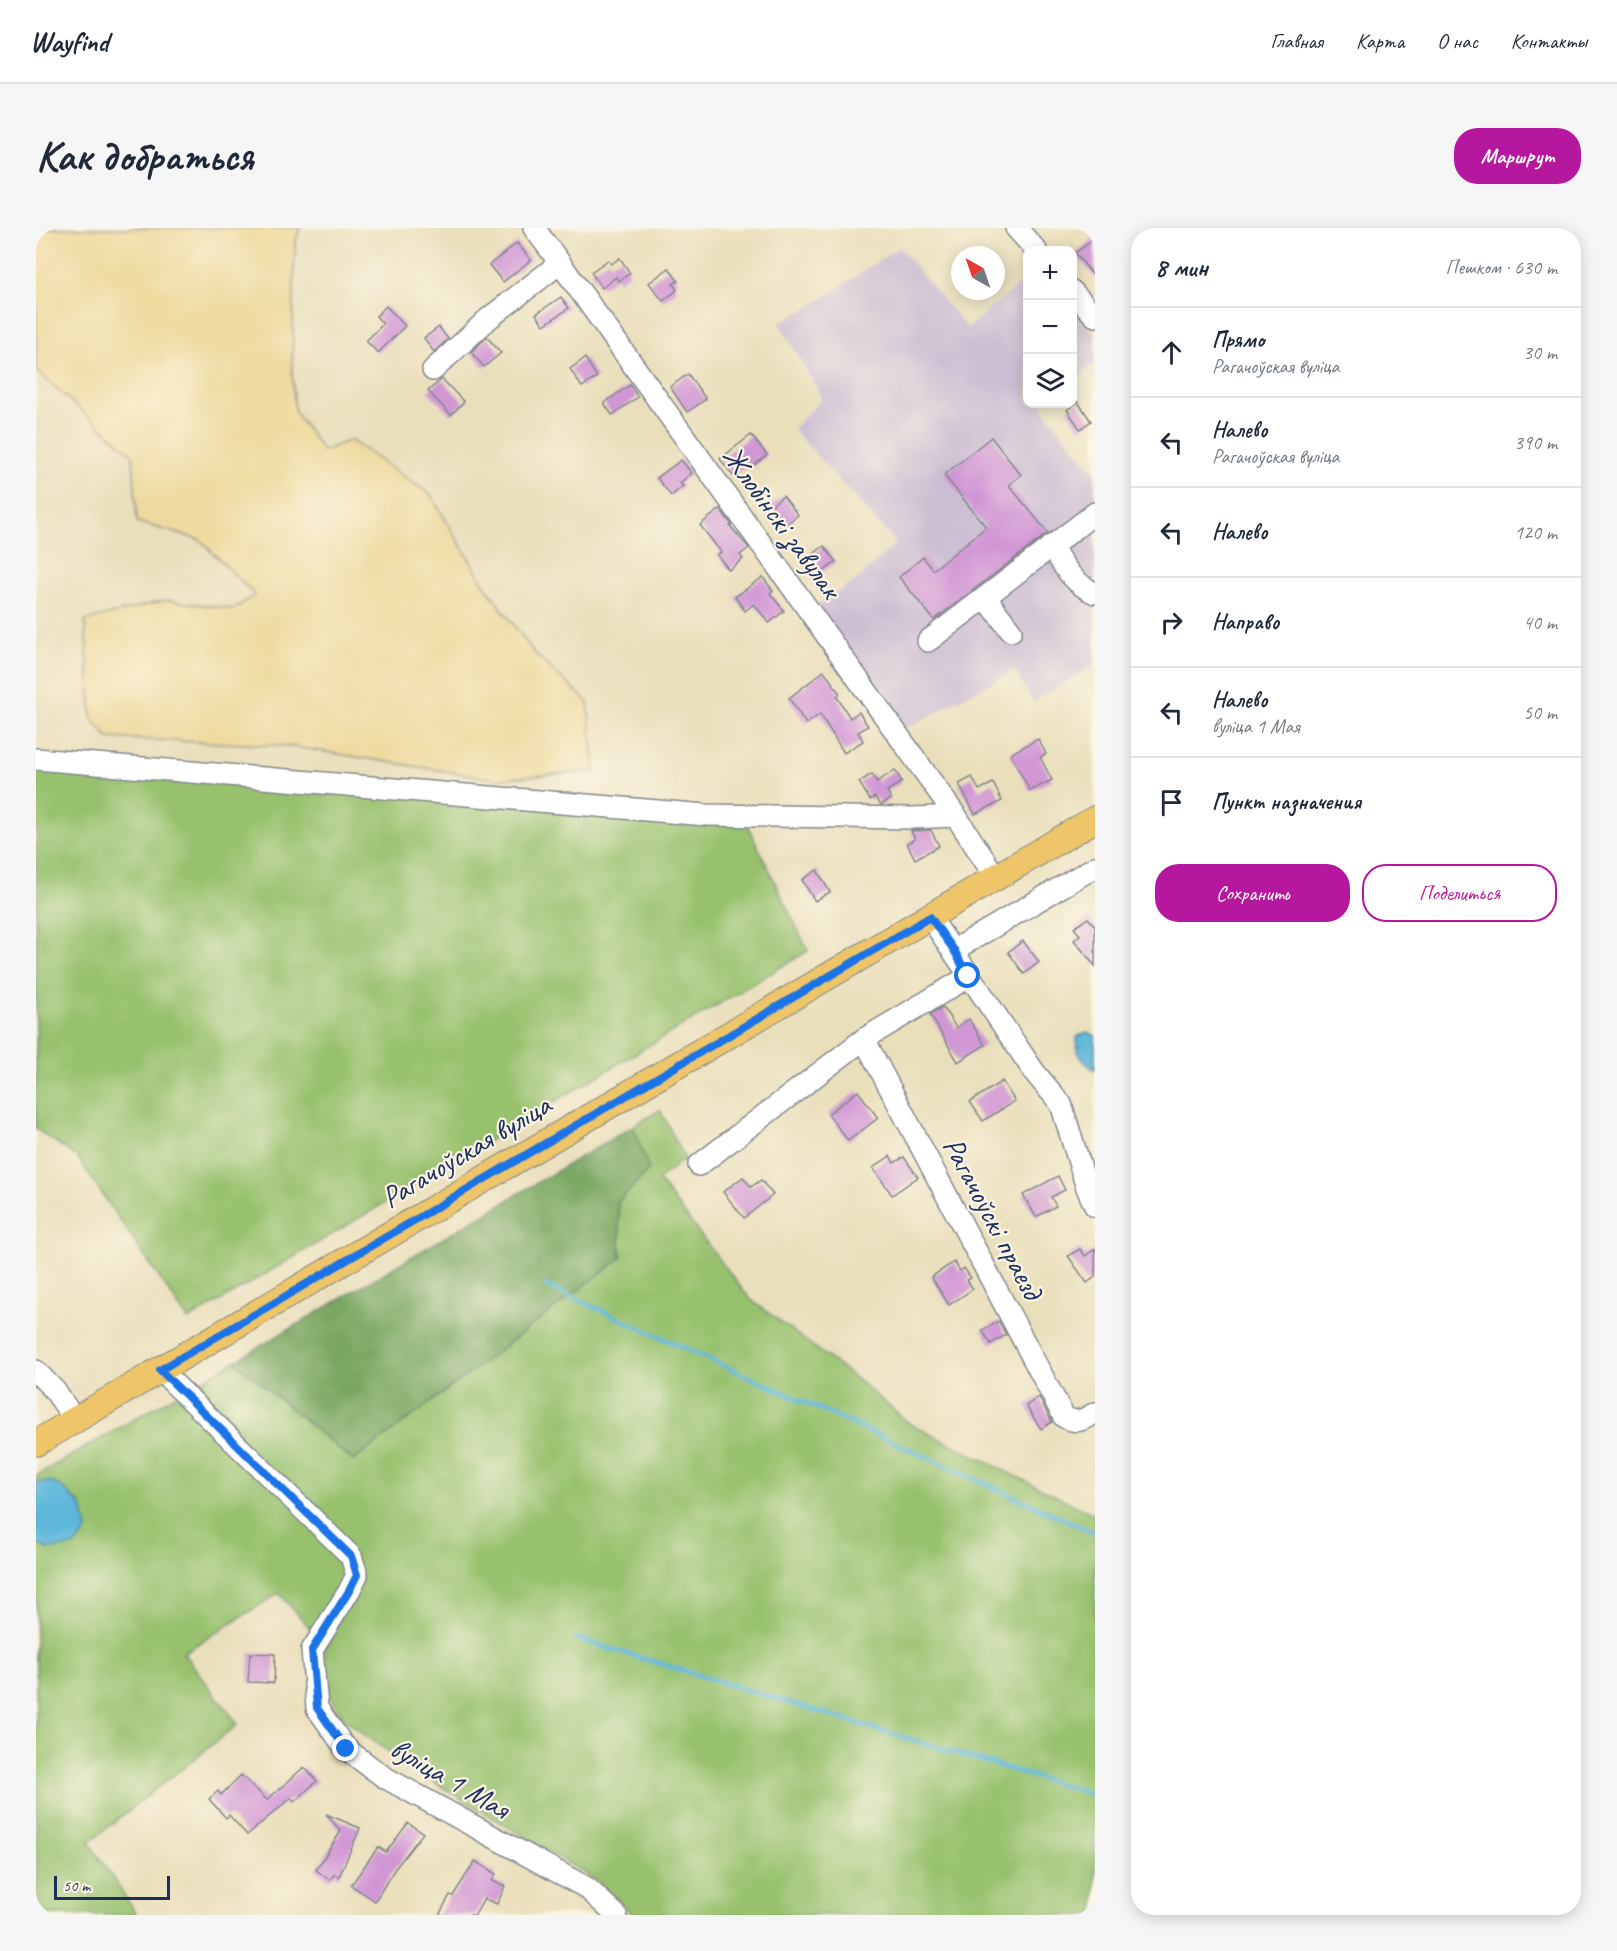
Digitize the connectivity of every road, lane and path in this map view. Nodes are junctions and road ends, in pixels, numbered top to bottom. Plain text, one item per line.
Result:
1 (534, 228) edge
2 (1016, 228) edge
3 (1032, 246) edge
4 (560, 263) junction
5 (1077, 296) edge
6 (1095, 316) edge
7 (433, 370) dead end
8 (1095, 513) edge
9 (1051, 546) junction
10 (1095, 593) edge
11 (986, 598) junction
12 (1011, 631) dead end
13 (928, 641) dead end
14 (36, 759) edge
15 (956, 816) junction
16 (1095, 819) edge
17 (1095, 867) edge
18 (996, 878) junction
19 (930, 917) junction
20 (954, 950) junction
21 (968, 976) junction
22 (864, 1040) junction
23 (699, 1165) dead end
24 (1095, 1206) edge
25 (160, 1370) junction
26 (36, 1371) edge
27 (1095, 1413) edge
28 (75, 1420) junction
29 (36, 1443) edge
30 (616, 1915) edge

1 - 4 street, Жлобінскі завулак
2 - 3 street
4 - 7 street
4 - 15 street, Жлобінскі завулак
5 - 6 street
8 - 9 street
9 - 10 street
9 - 11 street
11 - 12 street
11 - 13 street
14 - 15 street
15 - 18 street, Жлобінскі завулак
16 - 18 main road, Рагачоўская вуліца
17 - 20 street
18 - 19 main road, Рагачоўская вуліца
19 - 20 street
19 - 25 main road, Рагачоўская вуліца
20 - 21 street
21 - 22 street
21 - 24 street
22 - 23 street
22 - 27 street, Рагачоўскі праезд
25 - 28 main road, Рагачоўская вуліца
25 - 30 street, вуліца 1 Мая
26 - 28 street
28 - 29 main road, Рагачоўская вуліца

